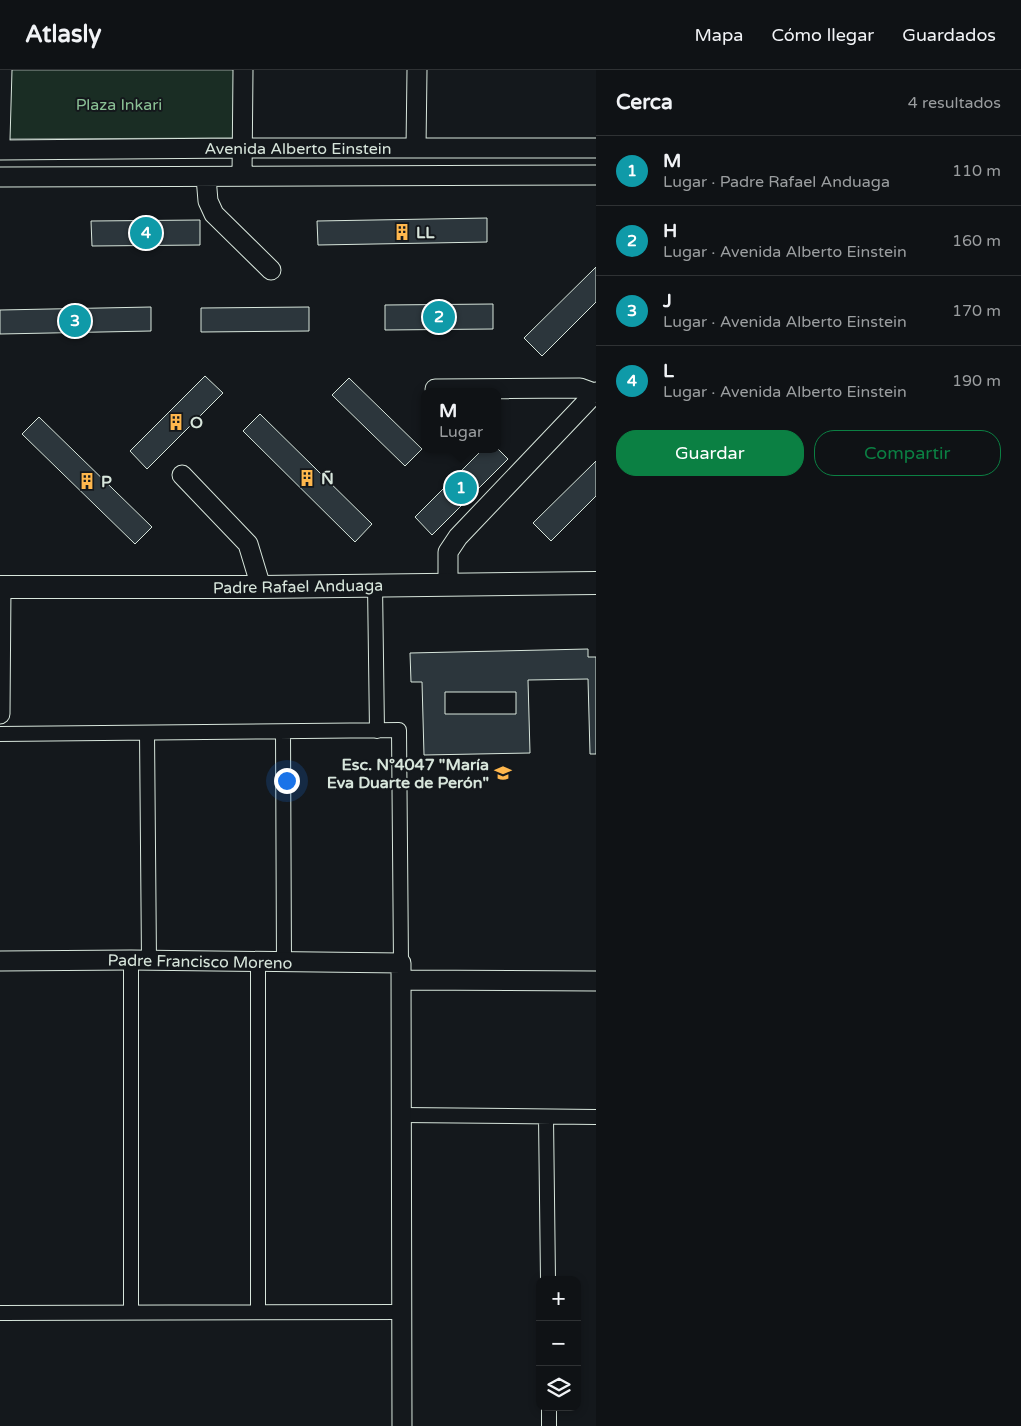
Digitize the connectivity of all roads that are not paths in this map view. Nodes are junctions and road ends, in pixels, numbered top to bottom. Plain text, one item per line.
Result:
1 (2, 70) edge
2 (243, 70) edge
3 (417, 70) edge
4 (0, 140) edge
5 (242, 148) junction
6 (416, 148) junction
7 (596, 148) edge
8 (0, 150) edge
9 (596, 175) edge
10 (242, 176) junction
11 (0, 177) edge
12 (206, 177) junction
13 (271, 270) dead end
14 (501, 389) edge
15 (595, 392) edge
16 (182, 475) dead end
17 (596, 582) edge
18 (375, 585) junction
19 (448, 585) junction
20 (0, 587) edge
21 (262, 587) junction
22 (0, 714) edge
23 (377, 731) junction
24 (283, 732) junction
25 (147, 733) junction
26 (0, 734) edge
27 (140, 960) junction
28 (0, 961) edge
29 (258, 962) junction
30 (284, 962) junction
31 (401, 972) junction
32 (596, 981) edge
33 (403, 1115) junction
34 (546, 1117) junction
35 (596, 1117) edge
36 (548, 1276) edge
37 (131, 1312) junction
38 (258, 1312) junction
39 (403, 1312) junction
40 (0, 1313) edge
41 (549, 1411) edge
42 (402, 1426) edge
43 (549, 1426) edge

1 - 4 street
2 - 5 street
3 - 6 street
5 - 6 street, Avenida Alberto Einstein
5 - 8 street, Avenida Alberto Einstein
5 - 10 street
6 - 7 street, Avenida Alberto Einstein
9 - 10 street, Avenida Alberto Einstein
10 - 12 street, Avenida Alberto Einstein
11 - 12 street, Avenida Alberto Einstein
12 - 13 street
14 - 15 street
15 - 19 street
16 - 21 street
17 - 19 street, Padre Rafael Anduaga
18 - 19 street, Padre Rafael Anduaga
18 - 21 street, Padre Rafael Anduaga
18 - 23 street
20 - 21 street, Padre Rafael Anduaga
20 - 22 street
23 - 24 street
23 - 31 street
24 - 25 street
24 - 30 street
25 - 26 street
25 - 27 street
27 - 28 street, Padre Francisco Moreno
27 - 29 street, Padre Francisco Moreno
27 - 37 street
29 - 30 street, Padre Francisco Moreno
29 - 38 street
30 - 31 street, Padre Francisco Moreno
31 - 32 street, Padre Francisco Moreno
31 - 33 street
33 - 34 street
33 - 39 street
34 - 35 street
34 - 36 street
37 - 38 street
37 - 40 street
38 - 39 street
39 - 42 street
41 - 43 street

